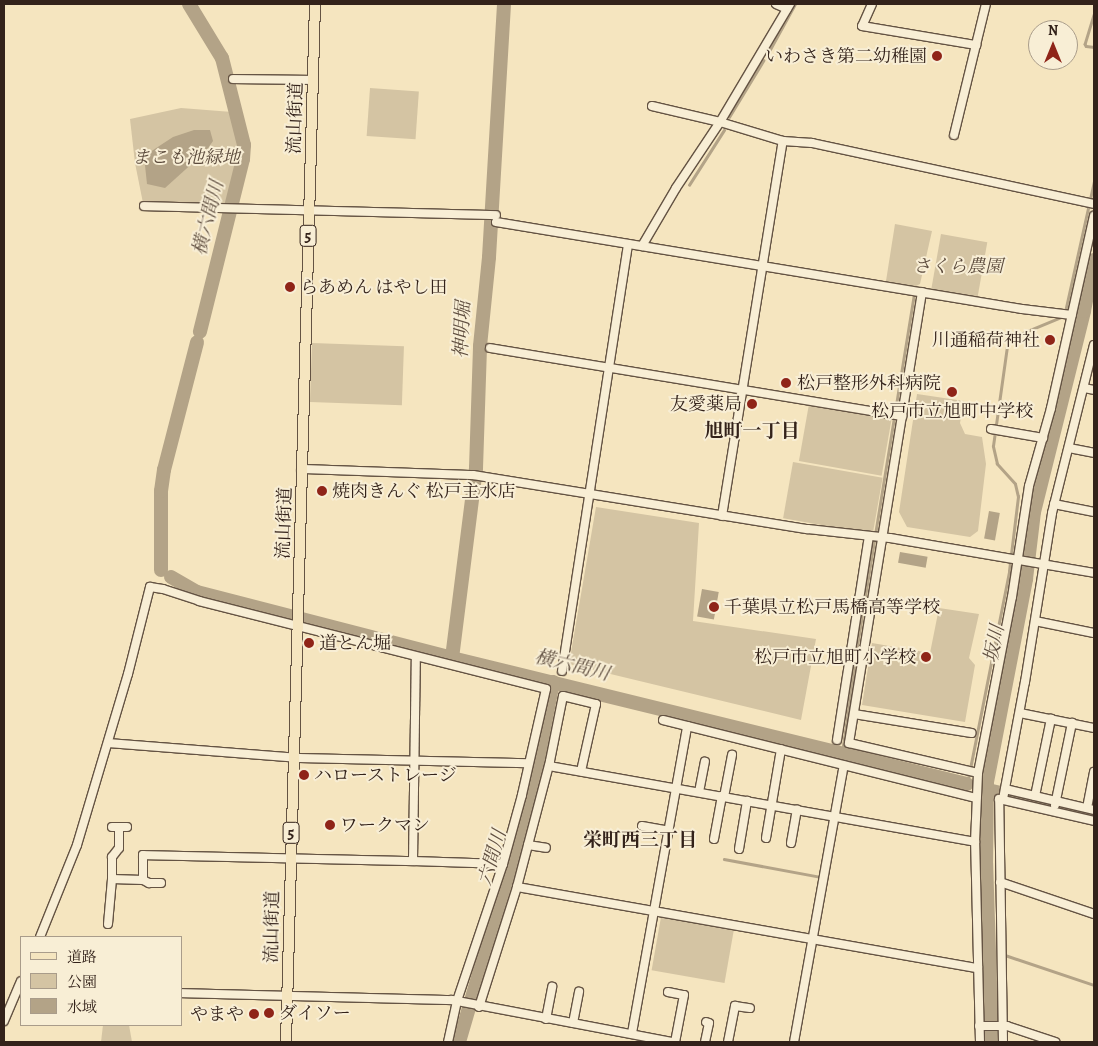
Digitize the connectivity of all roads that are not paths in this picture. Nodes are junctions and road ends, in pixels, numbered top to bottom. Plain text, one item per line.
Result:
1 (314, 4) edge
2 (776, 4) edge
3 (872, 4) edge
4 (983, 5) edge
5 (789, 7) edge
6 (976, 45) junction
7 (233, 79) dead end
8 (312, 80) junction
9 (652, 106) dead end
10 (720, 122) junction
11 (954, 134) dead end
12 (783, 141) junction
13 (1091, 204) edge
14 (144, 206) dead end
15 (308, 210) junction
16 (1094, 216) edge
17 (628, 244) junction
18 (642, 246) junction
19 (761, 266) junction
20 (922, 292) junction
21 (1066, 314) junction
22 (1094, 346) edge
23 (490, 348) dead end
24 (610, 368) junction
25 (1084, 388) junction
26 (742, 390) junction
27 (1094, 390) edge
28 (902, 416) junction
29 (991, 429) dead end
30 (1043, 438) junction
31 (1069, 448) junction
32 (1094, 453) edge
33 (302, 469) junction
34 (590, 494) junction
35 (1054, 504) junction
36 (1094, 512) edge
37 (722, 516) junction
38 (869, 536) junction
39 (882, 538) junction
40 (1019, 559) junction
41 (1040, 563) junction
42 (1094, 573) edge
43 (1035, 621) junction
44 (297, 625) junction
45 (1094, 633) edge
46 (416, 657) junction
47 (849, 661) junction
48 (862, 664) junction
49 (562, 671) dead end
50 (1020, 713) junction
51 (854, 714) junction
52 (1051, 719) junction
53 (663, 720) dead end
54 (1072, 723) junction
55 (687, 726) junction
56 (1094, 728) edge
57 (971, 733) dead end
58 (837, 740) dead end
59 (108, 743) junction
60 (781, 749) junction
61 (732, 755) dead end
62 (293, 757) junction
63 (414, 761) junction
64 (705, 762) dead end
65 (528, 763) junction
66 (844, 765) junction
67 (549, 766) junction
68 (581, 771) junction
69 (1094, 772) edge
70 (978, 776) junction
71 (676, 788) junction
72 (699, 792) junction
73 (1004, 795) junction
74 (723, 796) junction
75 (976, 796) junction
76 (1035, 796) junction
77 (746, 801) junction
78 (1056, 801) junction
79 (771, 805) junction
80 (1091, 809) edge
81 (797, 810) junction
82 (1054, 811) junction
83 (835, 816) junction
84 (1094, 821) edge
85 (642, 826) dead end
86 (119, 827) dead end
87 (669, 831) junction
88 (766, 838) dead end
89 (714, 839) dead end
90 (975, 842) junction
91 (791, 843) dead end
92 (528, 845) junction
93 (546, 848) dead end
94 (739, 849) dead end
95 (290, 858) junction
96 (413, 862) junction
97 (503, 864) junction
98 (112, 879) junction
99 (143, 880) junction
100 (1000, 882) junction
101 (157, 885) dead end
102 (517, 886) junction
103 (654, 910) junction
104 (1094, 914) edge
105 (108, 924) dead end
106 (40, 936) edge
107 (813, 939) junction
108 (978, 968) junction
109 (20, 983) edge
110 (552, 987) dead end
111 (579, 992) dead end
112 (668, 992) dead end
113 (182, 993) edge
114 (287, 996) junction
115 (457, 1001) junction
116 (479, 1007) junction
117 (750, 1008) dead end
118 (546, 1019) junction
119 (4, 1021) edge
120 (706, 1022) dead end
121 (573, 1023) junction
122 (981, 1026) junction
123 (1001, 1026) junction
124 (632, 1033) junction
125 (286, 1042) edge
126 (448, 1042) edge
127 (674, 1042) edge
128 (705, 1042) edge
129 (728, 1042) edge
130 (794, 1042) edge
131 (980, 1042) edge
132 (1003, 1042) edge
133 (1055, 1042) edge

1 - 8 main road, 流山街道 / 5
2 - 5 street
3 - 6 street
4 - 6 street
5 - 10 street
6 - 11 street
7 - 8 street
8 - 15 main road, 流山街道 / 5
9 - 10 street
10 - 12 street
10 - 18 street
12 - 13 street
12 - 19 street
14 - 15 street
15 - 17 street
15 - 33 main road, 流山街道 / 5
16 - 21 street
17 - 18 street
17 - 24 street
18 - 19 street
19 - 20 street
19 - 26 street
20 - 21 street
20 - 28 street
21 - 30 street
22 - 25 street
23 - 24 street
24 - 26 street
24 - 34 street
25 - 27 street
25 - 31 street
26 - 28 street
26 - 37 street
28 - 39 street
29 - 30 street
30 - 40 street
31 - 32 street
31 - 35 street
33 - 34 street
33 - 44 main road, 流山街道 / 5
34 - 37 street
34 - 49 street
35 - 36 street
35 - 41 street
37 - 38 street
38 - 39 street
38 - 47 street
39 - 40 street
39 - 48 street
40 - 41 street
40 - 70 street
41 - 42 street
41 - 43 street
43 - 45 street
43 - 50 street
44 - 46 street
44 - 59 street
44 - 62 main road, 流山街道 / 5
46 - 63 street
46 - 65 street
47 - 48 street
47 - 58 street
48 - 51 street
50 - 52 street
50 - 73 street
51 - 57 street
51 - 70 street
52 - 54 street
52 - 76 street
53 - 55 street
54 - 56 street
54 - 78 street
55 - 60 street
55 - 71 street
59 - 62 street
59 - 106 street
60 - 66 street
60 - 79 street
61 - 74 street
62 - 63 street
62 - 95 main road, 流山街道 / 5
63 - 65 street
63 - 96 street
64 - 72 street
65 - 97 street
66 - 75 street
66 - 83 street
67 - 68 street
67 - 68 street
67 - 92 street
68 - 71 street
69 - 80 street
70 - 75 street
71 - 72 street
71 - 87 street
72 - 74 street
73 - 76 street
73 - 82 street
73 - 100 street
74 - 77 street
74 - 89 street
75 - 90 street
76 - 78 street
77 - 79 street
77 - 94 street
78 - 80 street
78 - 82 street
79 - 81 street
79 - 88 street
81 - 83 street
81 - 91 street
82 - 84 street
83 - 90 street
83 - 107 street
85 - 87 street
86 - 98 street
87 - 103 street
90 - 108 street
92 - 93 street
92 - 102 street
95 - 96 street
95 - 99 street
95 - 114 main road, 流山街道 / 5
96 - 97 street
97 - 115 street
98 - 99 street
98 - 105 street
99 - 101 street
100 - 104 street
100 - 123 street
102 - 103 street
102 - 116 street
103 - 107 street
103 - 124 street
107 - 108 street
107 - 130 street
108 - 122 street
109 - 119 street
110 - 118 street
111 - 121 street
112 - 127 street
113 - 114 street
114 - 115 street
114 - 125 main road, 流山街道 / 5
115 - 116 street
115 - 126 street
116 - 118 street
117 - 129 street
118 - 121 street
120 - 128 street
121 - 124 street
122 - 123 street
122 - 131 street
123 - 132 street
123 - 133 street
124 - 127 street

